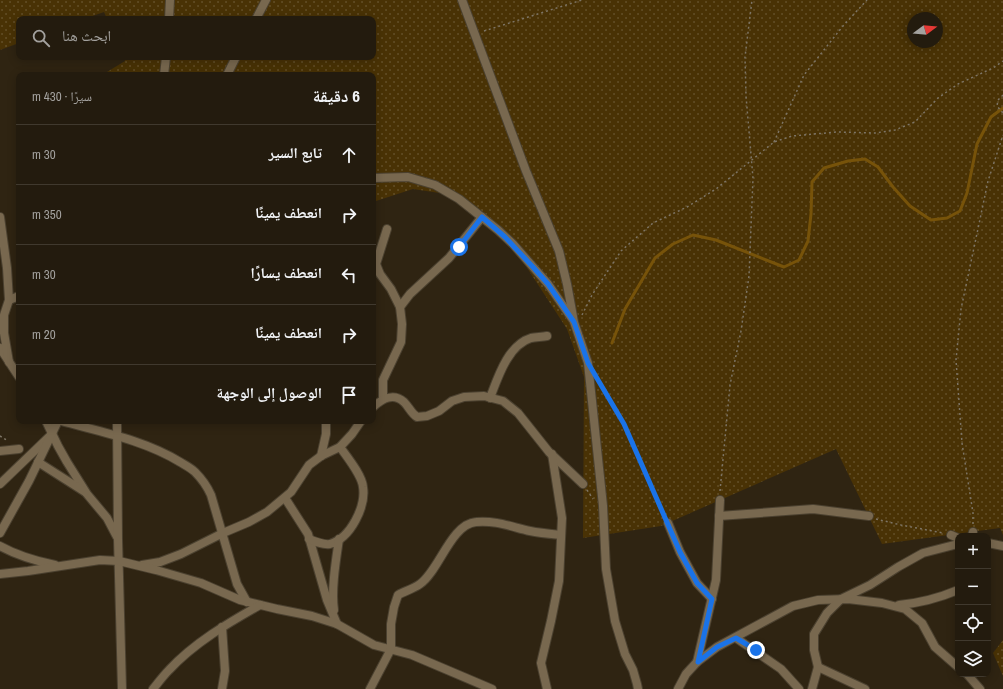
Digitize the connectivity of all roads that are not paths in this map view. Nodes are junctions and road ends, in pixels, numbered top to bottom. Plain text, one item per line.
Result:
1 (170, 0) edge
2 (266, 0) edge
3 (462, 0) edge
4 (169, 16) edge
5 (258, 16) edge
6 (166, 60) edge
7 (234, 60) edge
8 (164, 72) edge
9 (228, 72) edge
10 (376, 178) edge
11 (0, 217) edge
12 (482, 217) junction
13 (387, 229) dead end
14 (16, 297) edge
15 (9, 300) junction
16 (400, 307) junction
17 (575, 325) junction
18 (547, 336) dead end
19 (0, 348) edge
20 (9, 362) junction
21 (16, 372) edge
22 (490, 398) junction
23 (383, 399) junction
24 (376, 405) edge
25 (47, 424) edge
26 (57, 424) edge
27 (71, 424) edge
28 (117, 424) edge
29 (326, 424) edge
30 (359, 424) edge
31 (51, 434) junction
32 (117, 436) junction
33 (340, 447) junction
34 (19, 449) dead end
35 (0, 451) edge
36 (552, 454) junction
37 (321, 456) junction
38 (38, 462) junction
39 (0, 484) edge
40 (583, 484) dead end
41 (88, 494) junction
42 (285, 498) junction
43 (720, 500) road end
44 (719, 516) junction
45 (869, 516) road end
46 (668, 523) road end
47 (0, 533) edge
48 (223, 533) junction
49 (561, 535) junction
50 (118, 539) junction
51 (309, 539) junction
52 (339, 539) junction
53 (991, 544) edge
54 (955, 545) edge
55 (0, 546) edge
56 (1003, 546) edge
57 (119, 561) junction
58 (137, 565) junction
59 (62, 566) junction
60 (0, 574) edge
61 (955, 591) edge
62 (712, 599) junction
63 (841, 599) junction
64 (247, 602) junction
65 (260, 605) junction
66 (894, 606) junction
67 (336, 624) junction
68 (222, 627) junction
69 (736, 638) junction
70 (391, 649) junction
71 (698, 662) junction
72 (955, 664) edge
73 (818, 667) junction
74 (970, 677) edge
75 (122, 689) edge
76 (153, 689) edge
77 (222, 689) edge
78 (370, 689) edge
79 (492, 689) edge
80 (547, 689) edge
81 (638, 689) edge
82 (678, 689) edge
83 (799, 689) edge
84 (812, 689) edge
85 (865, 689) edge
86 (980, 689) edge

1 - 4 street
2 - 5 street
3 - 17 street
6 - 8 street
7 - 9 street
10 - 12 street
11 - 15 street
12 - 16 street
12 - 17 street
13 - 16 street
14 - 15 street
15 - 20 street
16 - 23 street
17 - 81 street
18 - 22 street
19 - 20 street
20 - 21 street
22 - 23 street
22 - 36 street
23 - 24 street
25 - 31 street
26 - 31 street
27 - 32 street
28 - 32 street
29 - 37 street
30 - 33 street
31 - 38 street
31 - 39 street
31 - 41 street
32 - 48 street
32 - 50 street
33 - 37 street
33 - 52 street
34 - 35 street
36 - 40 street
36 - 49 street
37 - 42 street
38 - 41 street
38 - 47 street
41 - 50 street
42 - 48 street
42 - 51 street
43 - 44 street
44 - 45 street
44 - 62 street
46 - 62 street
48 - 58 street
48 - 64 street
49 - 70 street
49 - 80 street
50 - 57 street
51 - 52 street
51 - 67 street
52 - 67 street
53 - 56 street
54 - 63 street
55 - 59 street
57 - 58 street
57 - 59 street
57 - 75 street
58 - 64 street
59 - 60 street
61 - 66 street
62 - 71 street
63 - 66 street
63 - 69 street
63 - 73 street
64 - 65 street
65 - 67 street
65 - 68 street
66 - 72 street
67 - 70 street
68 - 76 street
68 - 77 street
69 - 71 street
69 - 83 street
70 - 78 street
70 - 79 street
71 - 82 street
73 - 84 street
73 - 85 street
74 - 86 street

